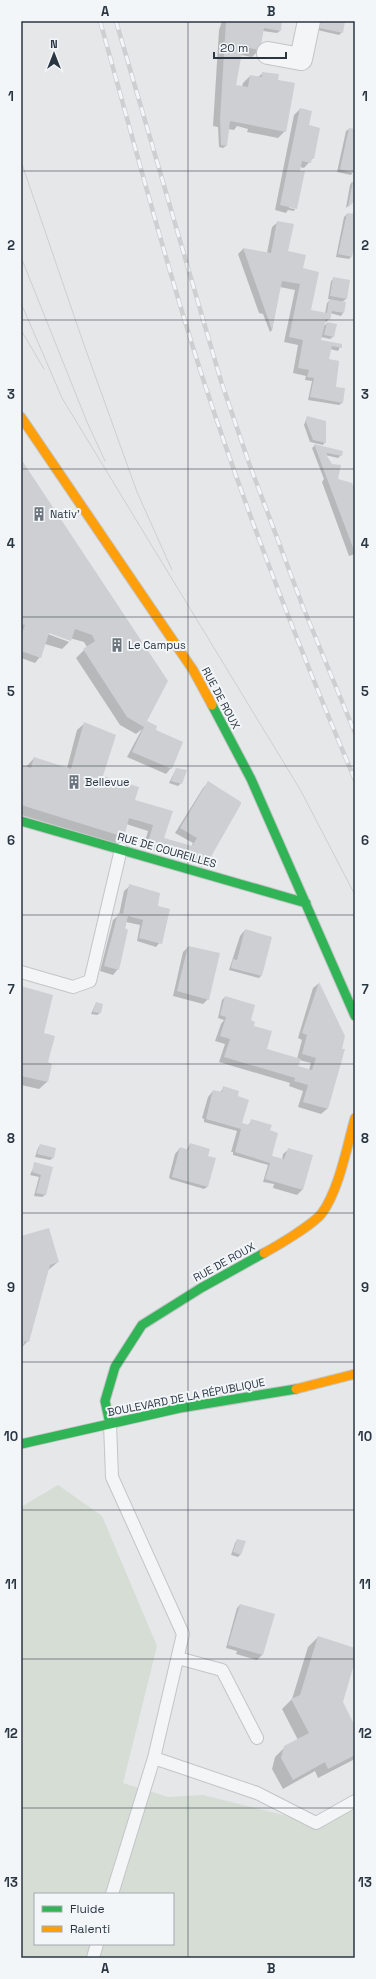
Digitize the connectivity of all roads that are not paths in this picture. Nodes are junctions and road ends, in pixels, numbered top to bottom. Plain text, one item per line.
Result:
1 (309, 21) edge
2 (268, 53) dead end
3 (21, 417) edge
4 (21, 821) edge
5 (120, 849) junction
6 (306, 903) junction
7 (21, 972) edge
8 (355, 1016) edge
9 (355, 1118) edge
10 (355, 1374) edge
11 (110, 1424) junction
12 (21, 1444) edge
13 (178, 1658) junction
14 (257, 1738) dead end
15 (154, 1758) junction
16 (355, 1801) edge
17 (112, 1893) edge
18 (97, 1945) edge
19 (93, 1958) edge

1 - 2 street
3 - 6 street, RUE DE ROUX
4 - 5 street, RUE DE COUREILLES
5 - 6 street, RUE DE COUREILLES
5 - 7 lane
6 - 8 street, RUE DE ROUX
9 - 11 street, RUE DE ROUX
10 - 11 street, BOULEVARD DE LA RÉPUBLIQUE
11 - 12 street, BOULEVARD DE LA RÉPUBLIQUE
11 - 13 lane
13 - 14 lane
13 - 15 lane
15 - 16 lane
15 - 17 lane
18 - 19 lane

